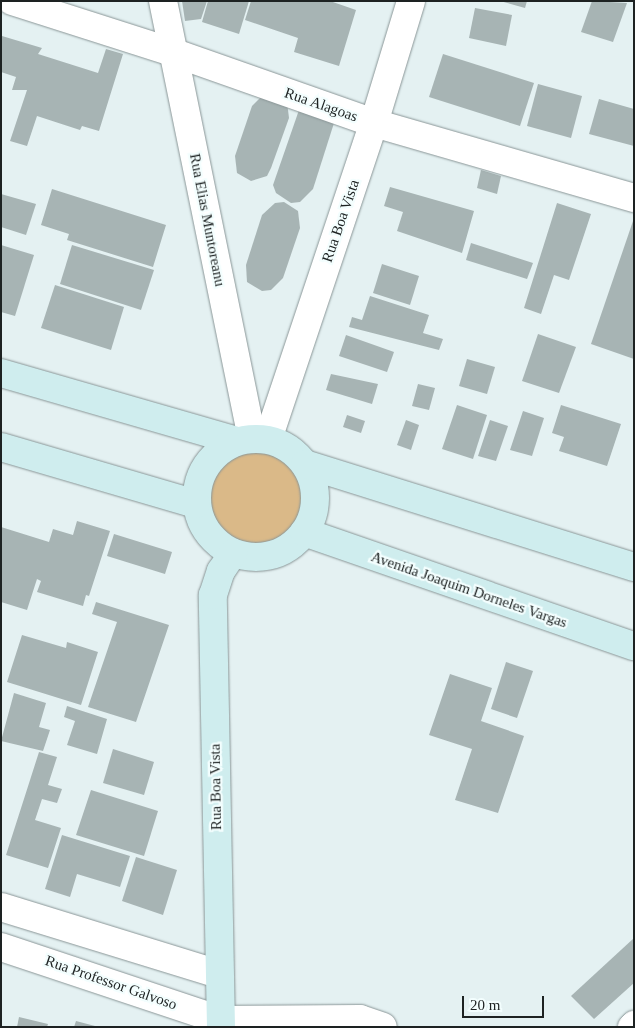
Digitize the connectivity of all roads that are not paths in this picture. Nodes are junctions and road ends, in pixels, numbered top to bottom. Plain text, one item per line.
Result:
1 (12, 1) edge
2 (163, 1) edge
3 (411, 1) edge
4 (175, 53) junction
5 (374, 123) junction
6 (634, 198) edge
7 (1, 372) edge
8 (252, 440) junction
9 (1, 447) edge
10 (305, 464) junction
11 (196, 504) junction
12 (304, 532) junction
13 (233, 553) junction
14 (634, 567) edge
15 (634, 646) edge
16 (1, 907) edge
17 (1, 947) edge
18 (219, 974) junction
19 (221, 1023) edge
20 (383, 1027) edge

1 - 4 street, Rua Alagoas
2 - 4 street, Rua Elias Muntoreanu
3 - 5 street, Rua Boa Vista
4 - 5 street, Rua Alagoas
4 - 8 street, Rua Elias Muntoreanu
5 - 6 street, Rua Alagoas
5 - 8 street, Rua Boa Vista
7 - 8 street
8 - 10 street
8 - 11 street
9 - 11 street
10 - 12 street
10 - 14 street
11 - 13 street
12 - 13 street
12 - 15 street, Avenida Joaquim Dorneles Vargas
13 - 18 street, Rua Boa Vista
16 - 18 street
17 - 19 street, Rua Professor Galvoso
18 - 19 street, Rua Boa Vista
19 - 20 street, Rua Professor Galvoso

